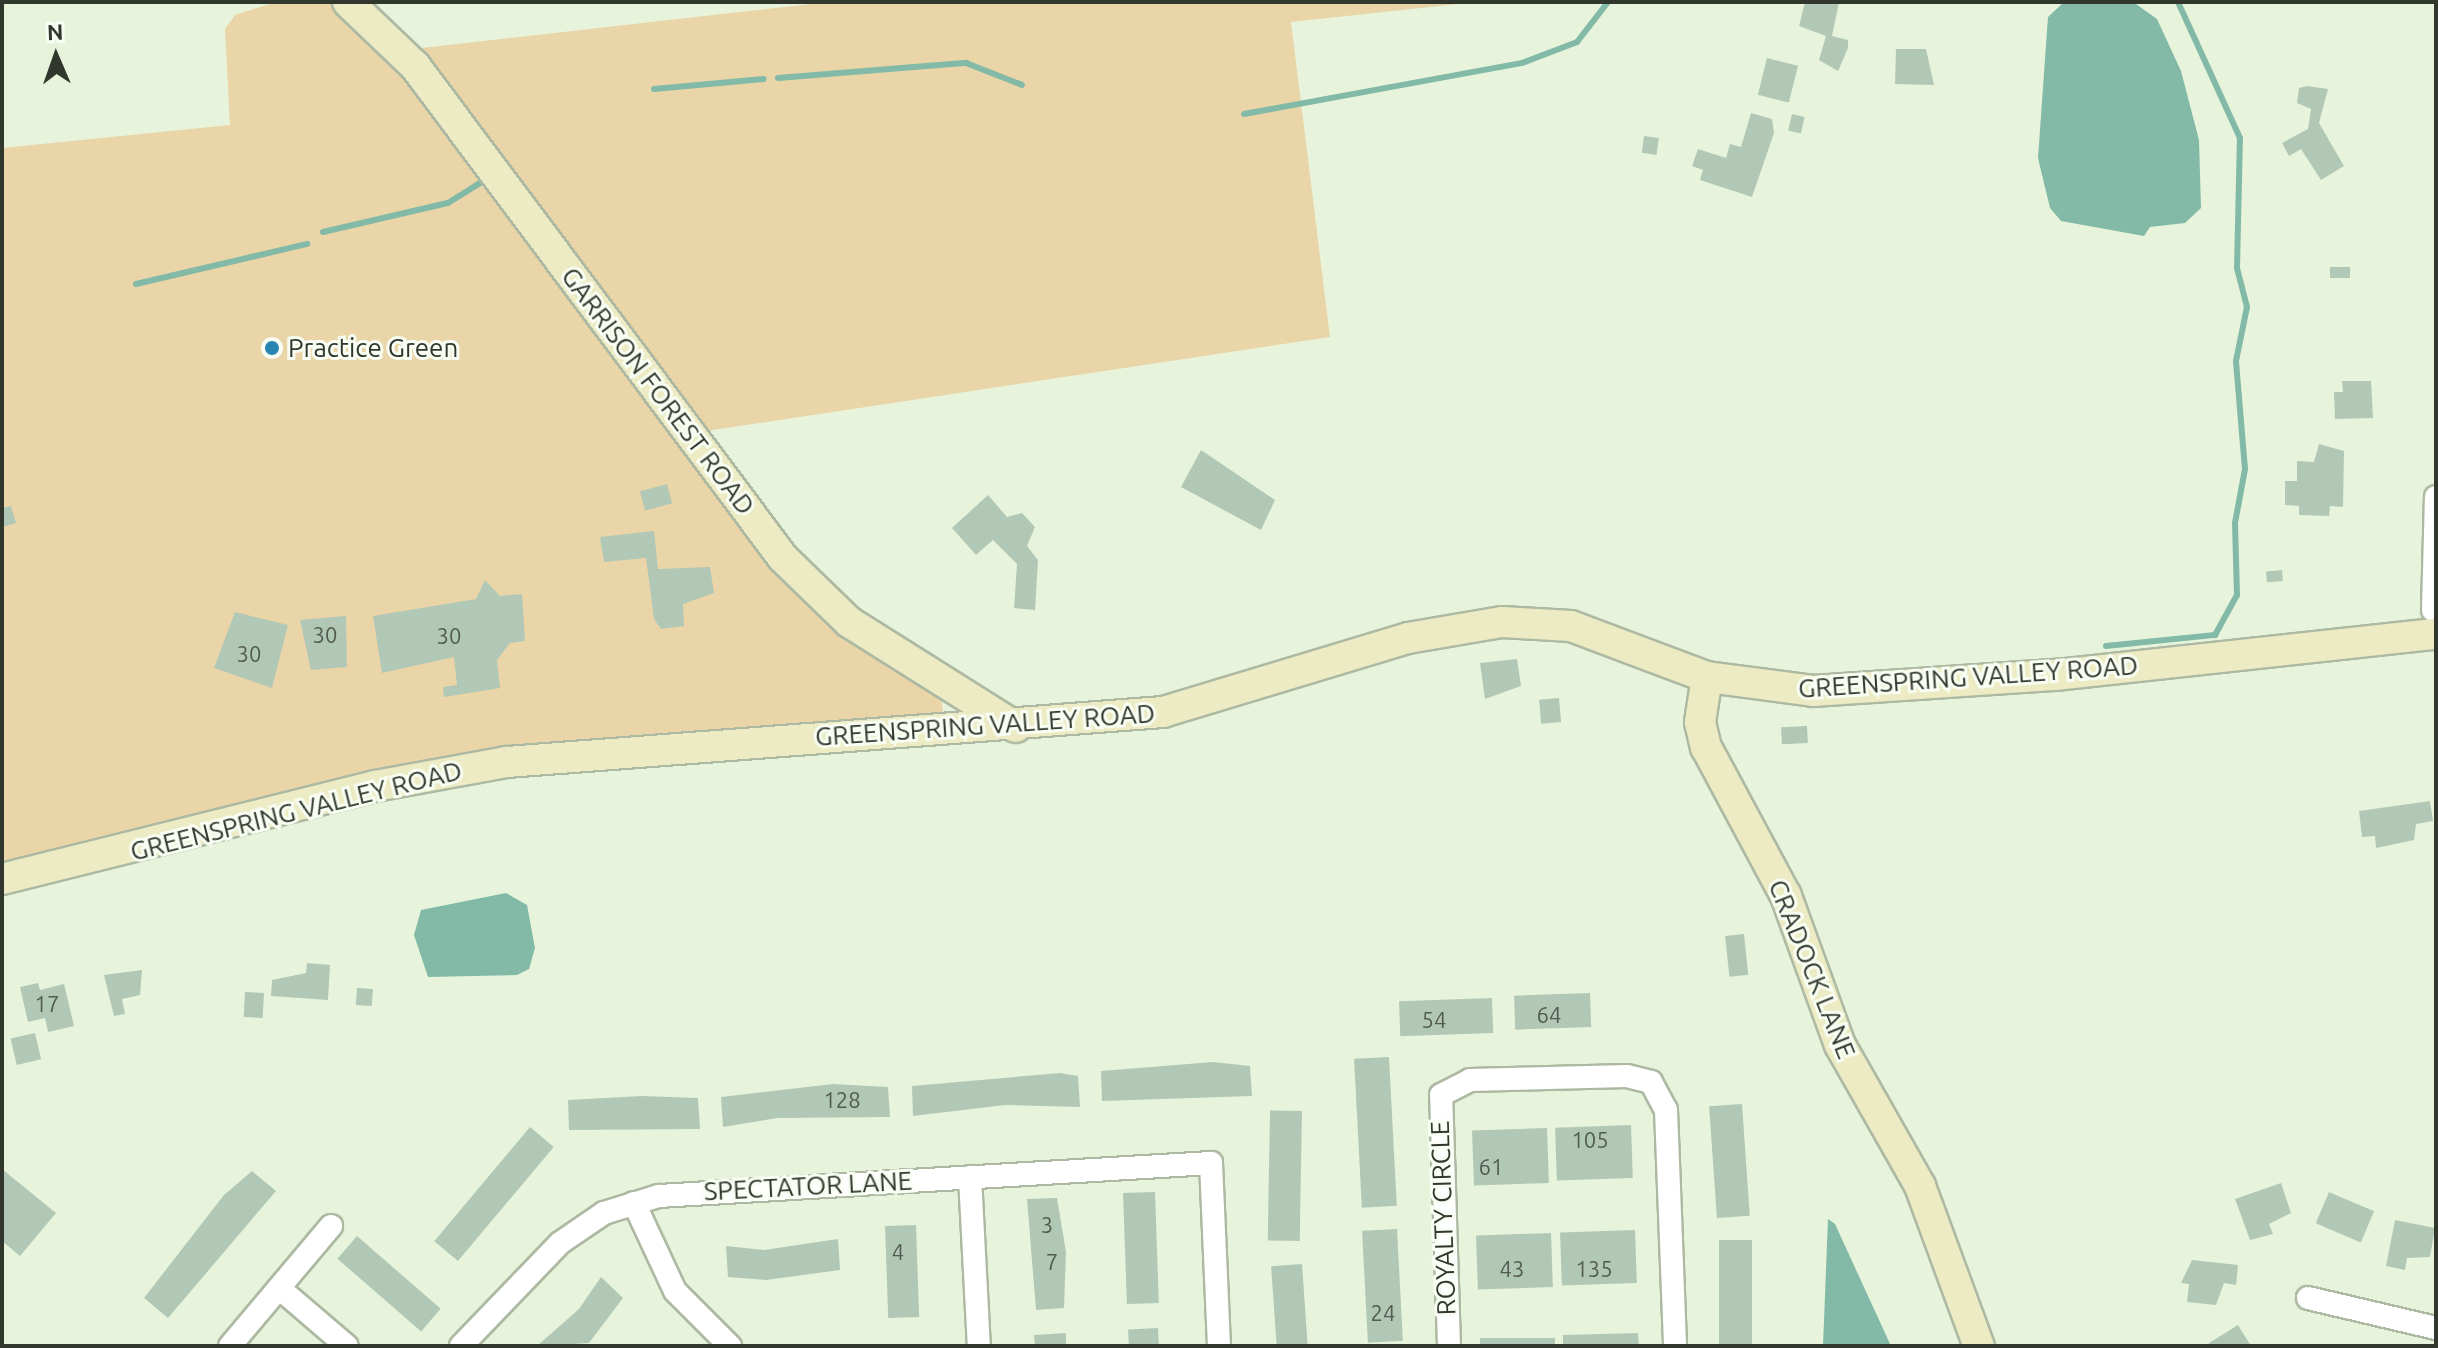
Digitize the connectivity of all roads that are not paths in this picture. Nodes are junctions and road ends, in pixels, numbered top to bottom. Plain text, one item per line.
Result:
1 (348, 2) edge
2 (2436, 497) edge
3 (2435, 622) edge
4 (1707, 677) junction
5 (1016, 727) junction
6 (2, 879) edge
7 (970, 1177) junction
8 (634, 1203) junction
9 (331, 1226) dead end
10 (279, 1288) junction
11 (2308, 1298) dead end
12 (2436, 1328) edge
13 (230, 1346) edge
14 (347, 1346) edge
15 (461, 1346) edge
16 (730, 1346) edge
17 (979, 1346) edge
18 (1219, 1346) edge
19 (1449, 1346) edge
20 (1675, 1346) edge
21 (1979, 1346) edge

1 - 5 main road, GARRISON FOREST ROAD
2 - 3 street
3 - 4 main road, GREENSPRING VALLEY ROAD
4 - 5 main road, GREENSPRING VALLEY ROAD
4 - 21 main road, CRADOCK LANE
5 - 6 main road, GREENSPRING VALLEY ROAD
7 - 8 street, SPECTATOR LANE
7 - 17 street
7 - 18 street, SPECTATOR LANE
8 - 15 street, SPECTATOR LANE
8 - 16 street
9 - 10 street
10 - 13 street
10 - 14 street
11 - 12 street
19 - 20 street, ROYALTY CIRCLE

